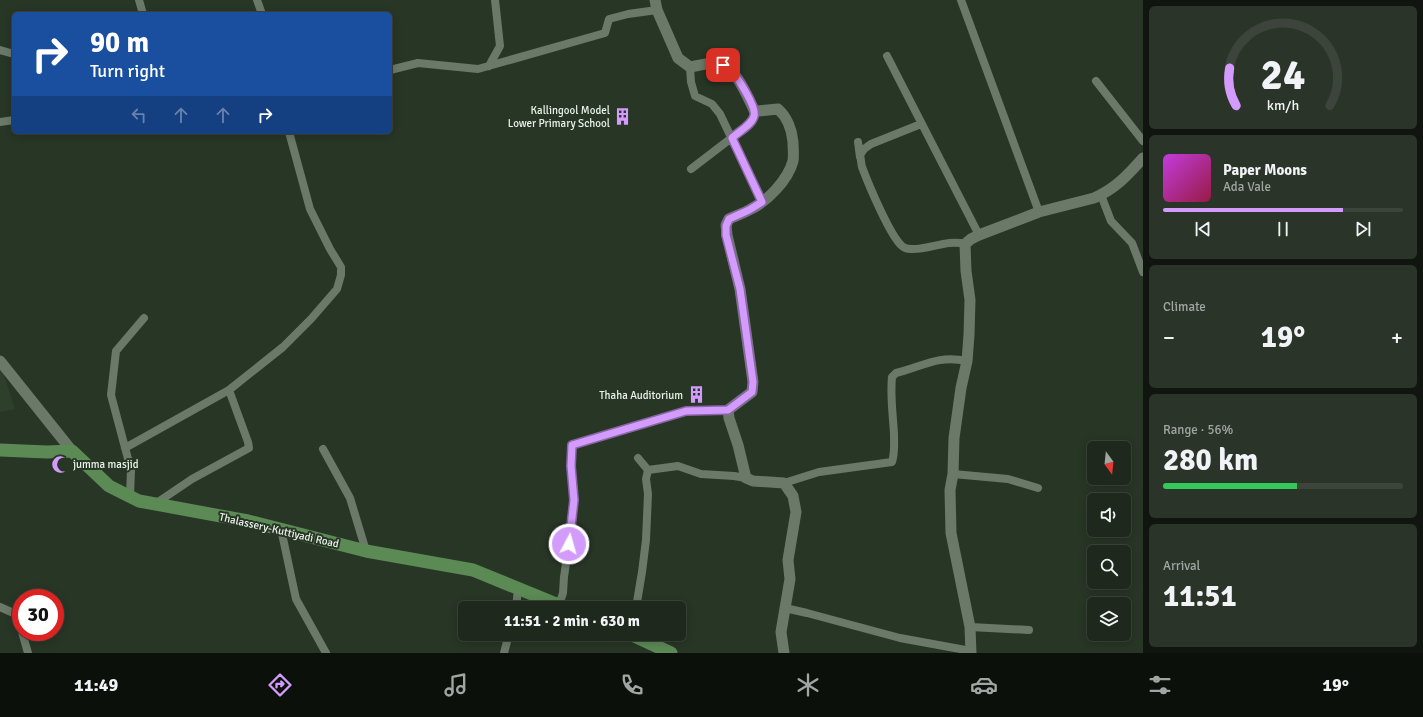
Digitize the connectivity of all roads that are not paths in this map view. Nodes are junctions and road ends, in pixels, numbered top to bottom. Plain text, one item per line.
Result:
1 (139, 0) edge
2 (257, 0) edge
3 (495, 0) edge
4 (961, 0) edge
5 (656, 5) edge
6 (142, 12) edge
7 (261, 12) edge
8 (0, 50) edge
9 (12, 53) edge
10 (887, 56) dead end
11 (489, 66) junction
12 (690, 67) junction
13 (392, 70) edge
14 (1096, 82) dead end
15 (754, 110) junction
16 (12, 120) edge
17 (0, 122) edge
18 (921, 124) junction
19 (290, 134) edge
20 (732, 138) junction
21 (1143, 141) edge
22 (858, 142) dead end
23 (1143, 158) edge
24 (861, 161) junction
25 (691, 169) dead end
26 (1101, 195) junction
27 (762, 202) junction
28 (1039, 212) junction
29 (979, 235) junction
30 (965, 244) junction
31 (1143, 272) edge
32 (144, 318) dead end
33 (0, 361) edge
34 (967, 361) junction
35 (229, 390) junction
36 (728, 410) junction
37 (125, 448) junction
38 (323, 449) dead end
39 (0, 450) edge
40 (72, 451) junction
41 (638, 458) dead end
42 (648, 470) junction
43 (953, 474) junction
44 (746, 478) junction
45 (784, 483) junction
46 (1038, 488) dead end
47 (130, 496) junction
48 (155, 504) junction
49 (281, 529) junction
50 (366, 551) junction
51 (518, 589) junction
52 (517, 601) edge
53 (547, 601) edge
54 (562, 601) edge
55 (637, 601) edge
56 (0, 607) edge
57 (785, 608) junction
58 (12, 612) edge
59 (970, 626) junction
60 (1029, 630) dead end
61 (25, 641) edge
62 (507, 641) edge
63 (645, 641) edge
64 (971, 652) edge
65 (28, 653) edge
66 (326, 653) edge
67 (504, 653) edge
68 (671, 653) edge
69 (784, 653) edge

1 - 6 street
2 - 7 street
3 - 11 street
4 - 28 street
5 - 11 street
5 - 12 main road
8 - 9 street
10 - 18 street
11 - 13 street
12 - 15 main road
12 - 20 street
14 - 21 street
15 - 20 street
15 - 27 main road
16 - 17 street
18 - 24 street
18 - 29 street
19 - 35 street
20 - 25 street
20 - 27 street
22 - 24 street
23 - 26 main road
24 - 30 street
26 - 28 main road
26 - 31 street
27 - 36 main road
28 - 29 main road
29 - 30 main road
30 - 34 main road
32 - 37 street
33 - 40 main road
34 - 43 main road
34 - 45 street
35 - 37 street
35 - 48 street
36 - 44 main road
36 - 54 street
37 - 47 street
38 - 50 street
39 - 40 main road
40 - 47 main road, Thalassery-Kuttiyadi Road
41 - 42 street
42 - 44 street
42 - 55 street
43 - 46 street
43 - 59 main road
44 - 45 main road
45 - 57 main road
47 - 48 main road, Thalassery-Kuttiyadi Road
48 - 49 main road, Thalassery-Kuttiyadi Road
49 - 50 main road, Thalassery-Kuttiyadi Road
49 - 66 street
50 - 51 main road, Thalassery-Kuttiyadi Road
51 - 52 street
51 - 53 main road, Thalassery-Kuttiyadi Road
56 - 58 street
57 - 64 street
57 - 69 main road
59 - 60 street
59 - 64 main road
61 - 65 street
62 - 67 street
63 - 68 main road

